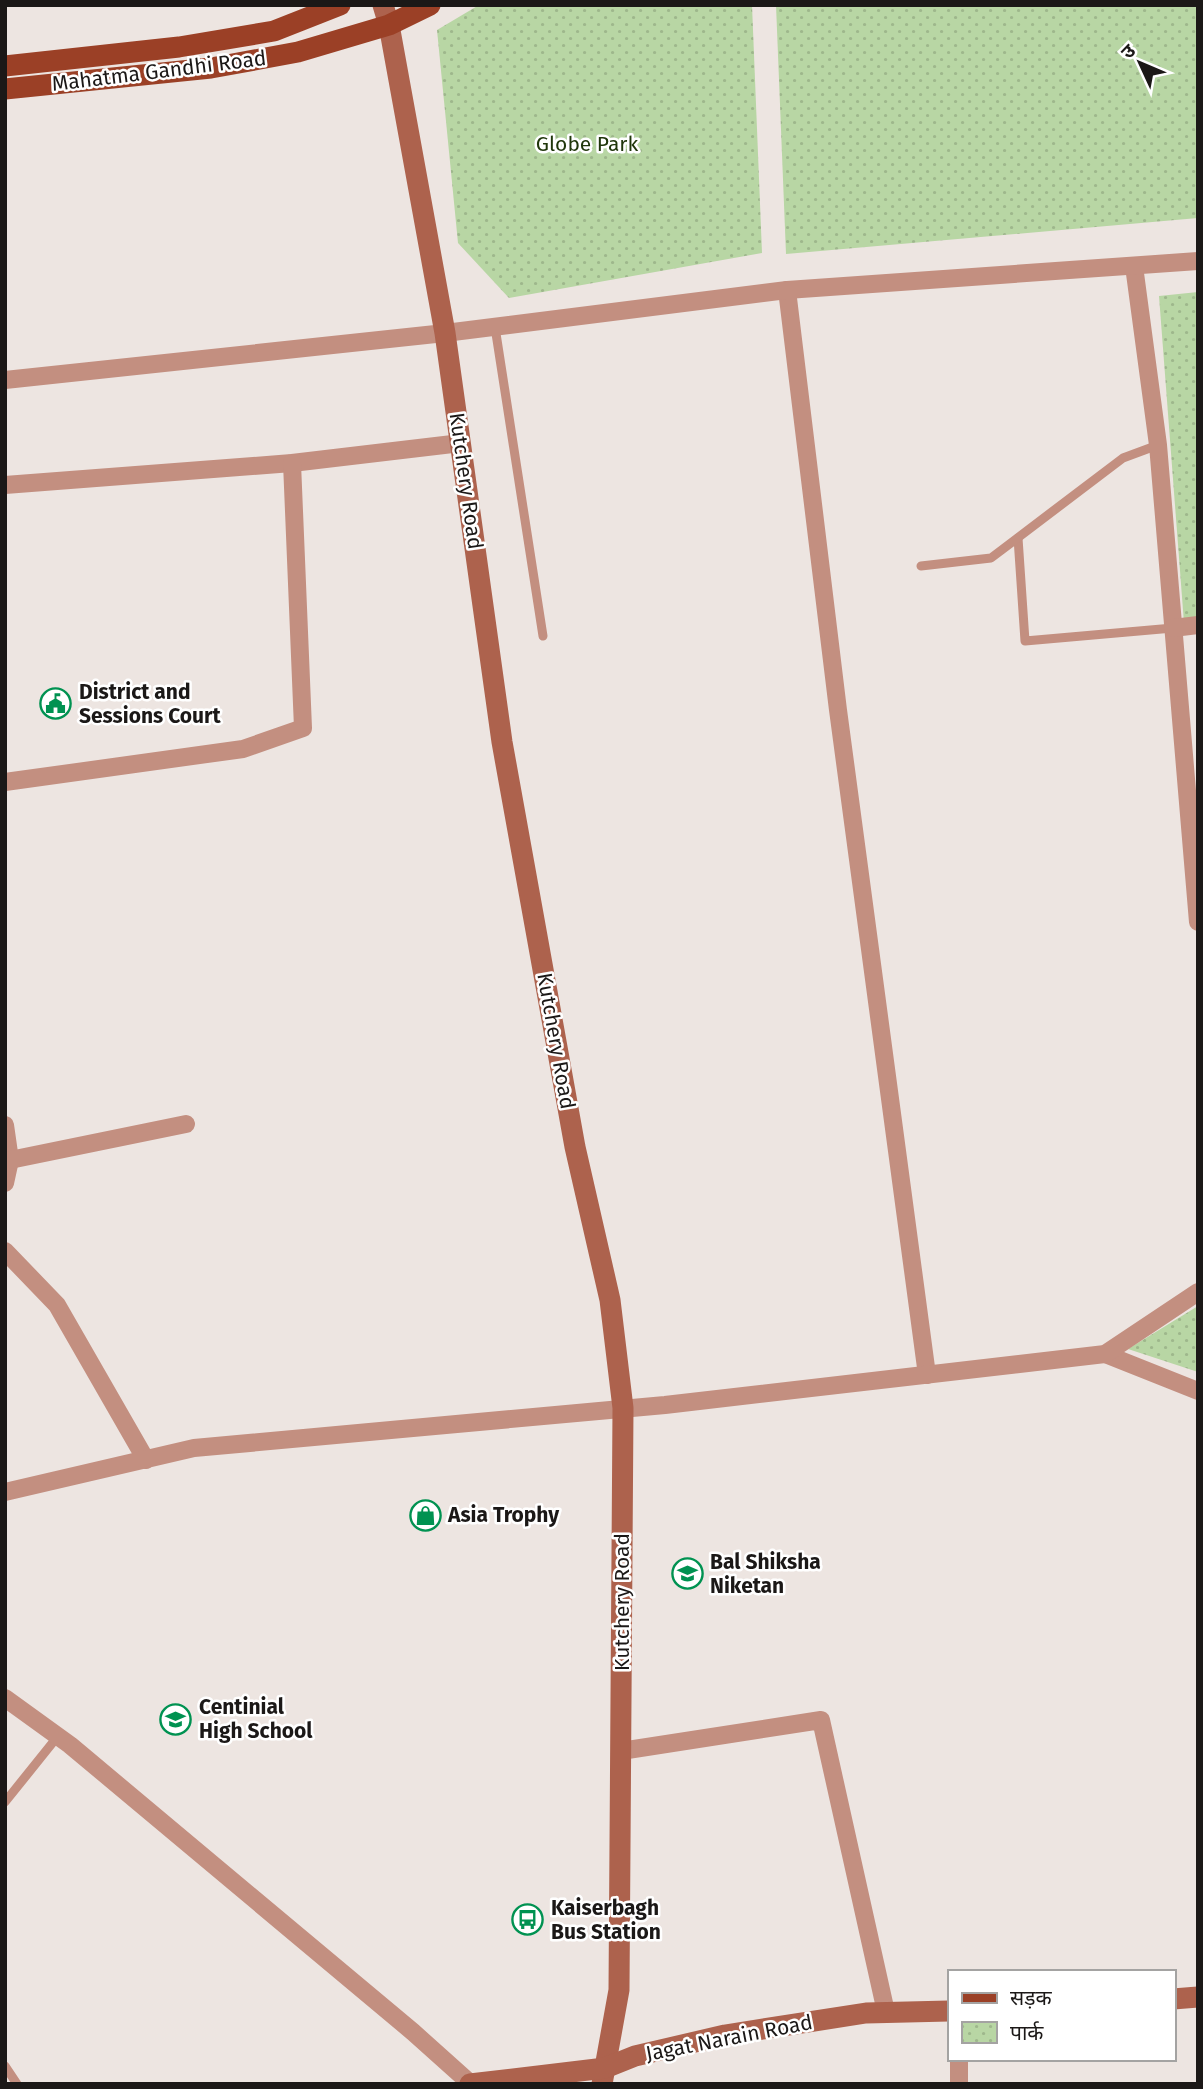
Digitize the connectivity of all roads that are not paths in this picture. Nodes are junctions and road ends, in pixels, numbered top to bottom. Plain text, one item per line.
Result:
1 (341, 5) edge
2 (430, 5) edge
3 (386, 15) edge
4 (41, 62) junction
5 (5, 66) edge
6 (46, 85) junction
7 (5, 89) edge
8 (1198, 261) edge
9 (1134, 266) junction
10 (787, 290) junction
11 (495, 327) junction
12 (445, 333) junction
13 (5, 380) edge
14 (461, 443) junction
15 (1158, 445) junction
16 (292, 463) junction
17 (5, 485) edge
18 (1018, 538) junction
19 (921, 566) dead end
20 (1198, 625) edge
21 (1173, 628) junction
22 (543, 636) dead end
23 (5, 782) edge
24 (1198, 922) edge
25 (186, 1124) dead end
26 (5, 1125) edge
27 (10, 1160) junction
28 (5, 1183) edge
29 (5, 1251) edge
30 (1198, 1292) edge
31 (1105, 1354) junction
32 (927, 1374) junction
33 (1198, 1391) edge
34 (623, 1408) junction
35 (146, 1460) junction
36 (5, 1492) edge
37 (5, 1698) edge
38 (58, 1736) junction
39 (621, 1751) junction
40 (5, 1802) edge
41 (1198, 1997) edge
42 (1175, 1999) edge
43 (948, 2011) edge
44 (886, 2012) junction
45 (959, 2061) edge
46 (5, 2066) edge
47 (604, 2076) edge
48 (532, 2080) edge
49 (17, 2084) edge
50 (470, 2084) edge
51 (959, 2084) edge

1 - 4 main road, Mahatma Gandhi Road
2 - 3 main road, Mahatma Gandhi Road
3 - 6 main road, Mahatma Gandhi Road
3 - 12 street, Kutchery Road
4 - 5 main road, Mahatma Gandhi Road
4 - 6 main road
6 - 7 main road, Mahatma Gandhi Road
8 - 9 street
9 - 10 street
9 - 15 street
10 - 11 street
10 - 32 street
11 - 12 street
11 - 22 lane
12 - 13 street
12 - 14 street, Kutchery Road
14 - 16 street
14 - 34 street, Kutchery Road
15 - 18 lane
15 - 21 street
16 - 17 street
16 - 23 street
18 - 19 lane
18 - 21 lane
20 - 21 street
21 - 24 street
25 - 27 street
26 - 27 street
27 - 28 street
29 - 35 street
30 - 31 street
31 - 32 street
31 - 33 street
32 - 34 street
34 - 35 street
34 - 39 street, Kutchery Road
35 - 36 street
37 - 38 street
38 - 40 lane
38 - 50 street
39 - 44 street
39 - 47 street, Kutchery Road
41 - 42 street
43 - 44 street, Jagat Narain Road
44 - 47 street, Jagat Narain Road
45 - 51 street
46 - 49 lane
47 - 48 street, Jagat Narain Road
48 - 50 street, Jagat Narain Road

